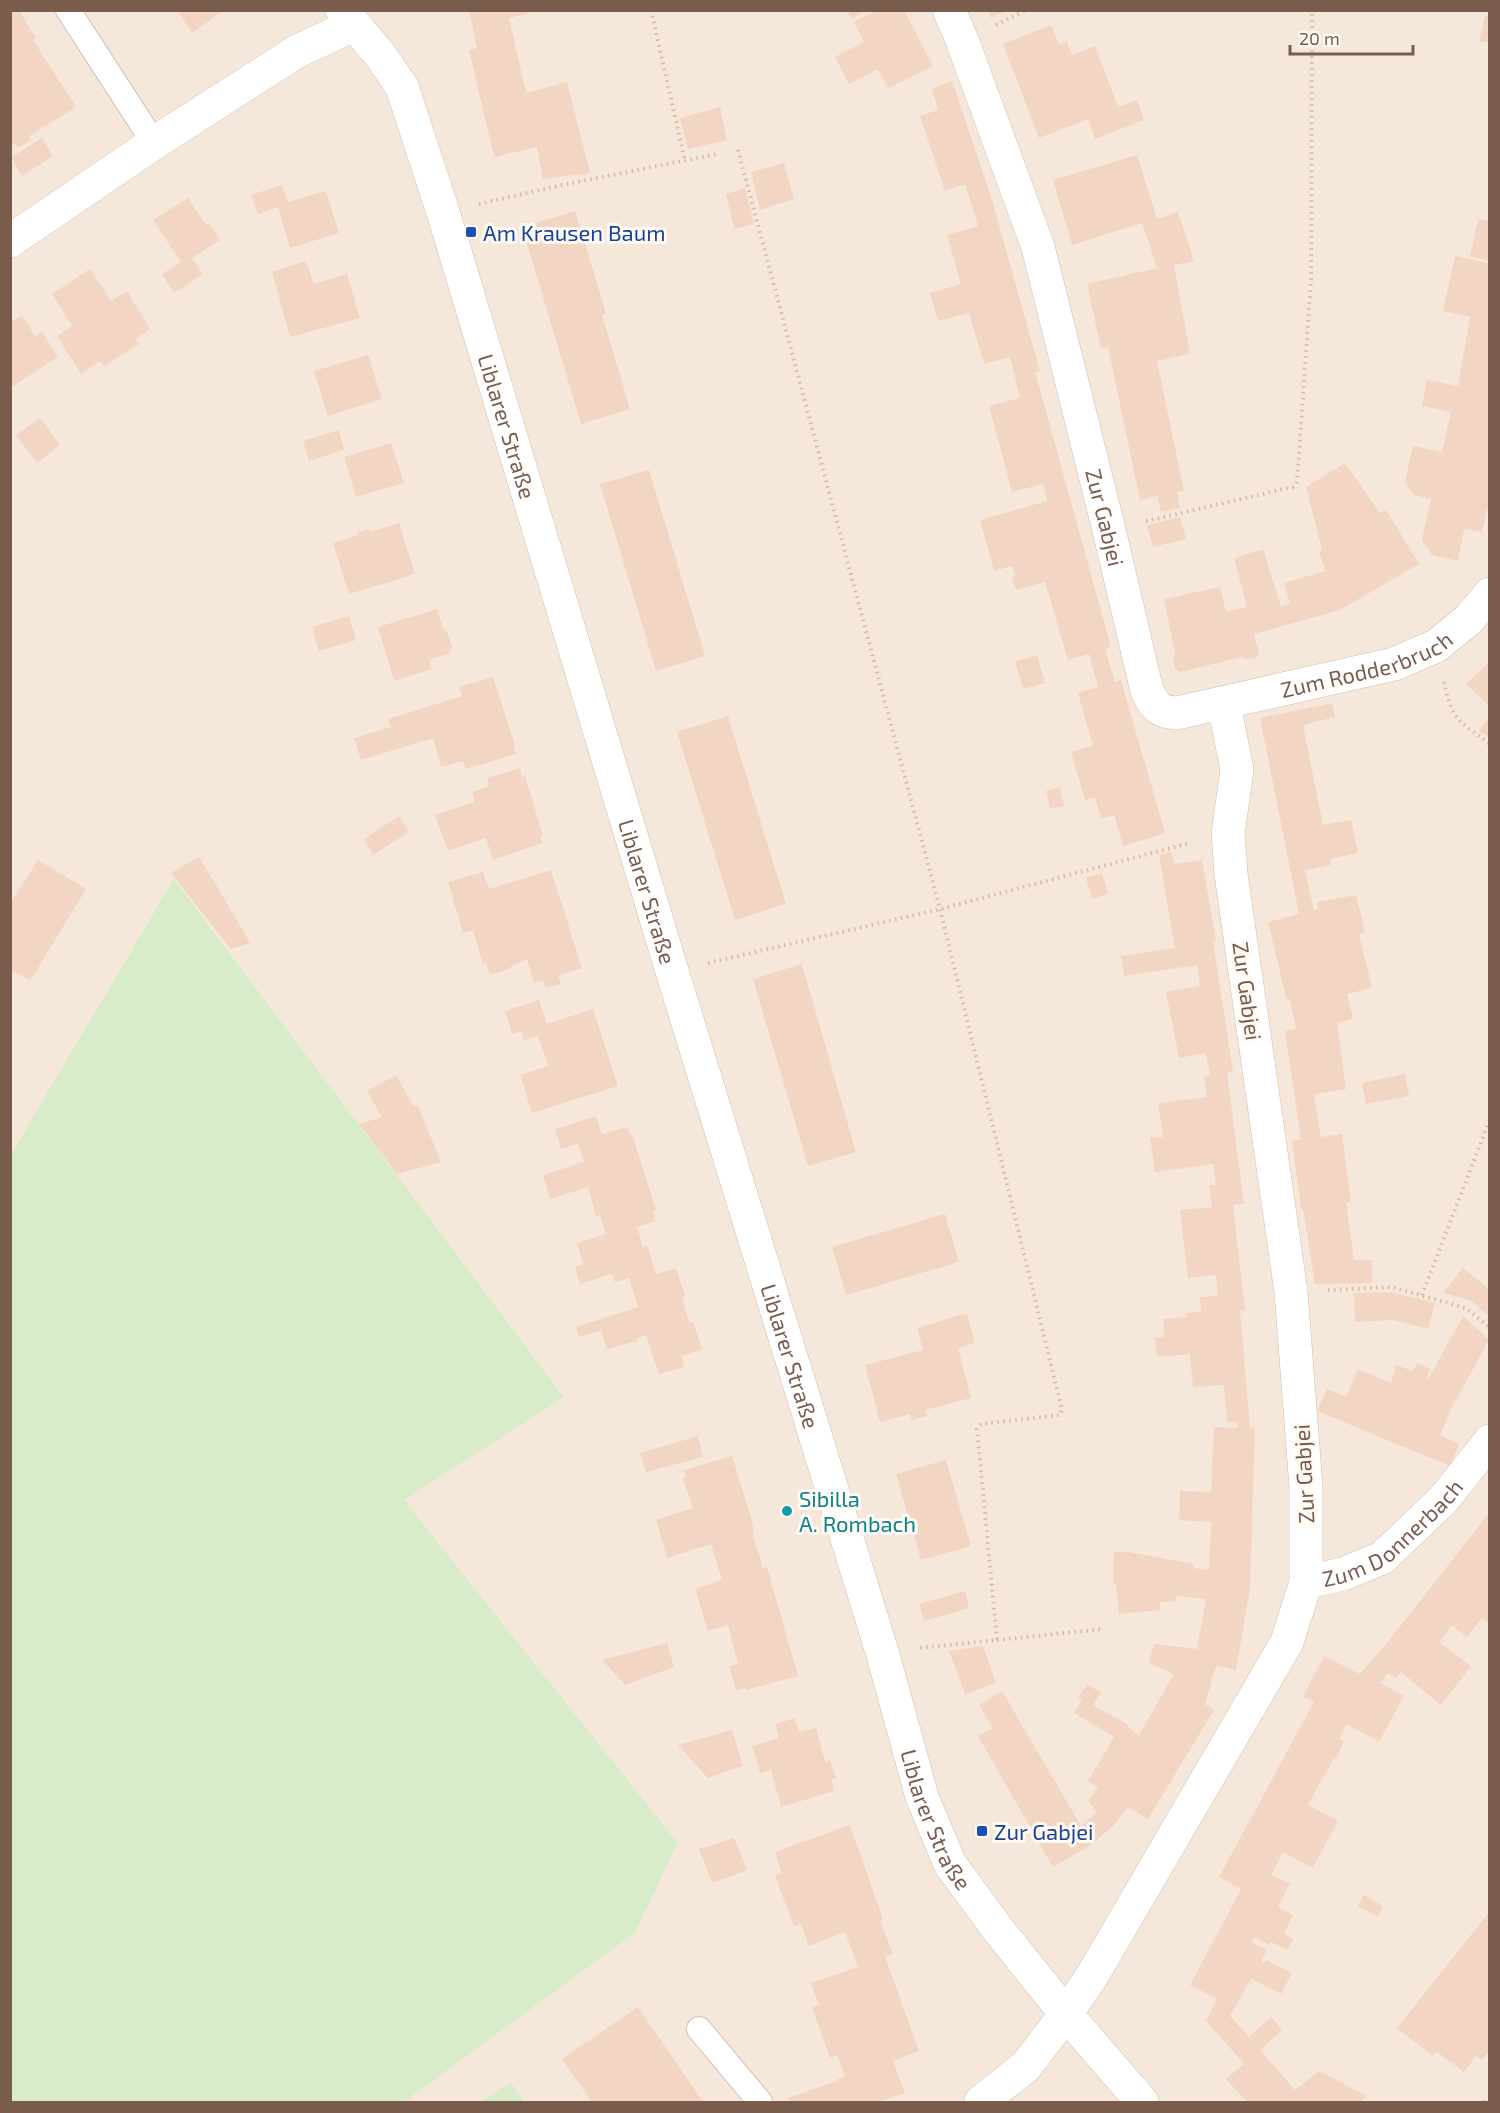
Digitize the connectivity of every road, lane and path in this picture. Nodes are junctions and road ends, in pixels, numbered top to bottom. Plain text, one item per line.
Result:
1 (68, 10) edge
2 (651, 10) edge
3 (949, 10) edge
4 (1312, 10) edge
5 (348, 18) edge
6 (154, 143) junction
7 (738, 150) dead end
8 (717, 154) dead end
9 (685, 161) junction
10 (443, 212) junction
11 (10, 241) edge
12 (1109, 530) junction
13 (1490, 594) edge
14 (1436, 646) junction
15 (1224, 704) junction
16 (1490, 744) edge
17 (1228, 833) junction
18 (940, 909) junction
19 (672, 971) junction
20 (1490, 1119) edge
21 (1291, 1292) junction
22 (1422, 1295) junction
23 (1490, 1328) edge
24 (1490, 1441) edge
25 (1306, 1582) junction
26 (1104, 1629) dead end
27 (997, 1640) junction
28 (883, 1655) junction
29 (1066, 2014) junction
30 (699, 2029) dead end
31 (1490, 2096) edge
32 (760, 2103) edge
33 (981, 2103) edge
34 (1142, 2103) edge
35 (1485, 2103) edge

1 - 6 lane
2 - 9 path
3 - 12 street, Zur Gabjei
4 - 12 path
5 - 6 street, Liblarer Straße
5 - 10 street, Liblarer Straße
6 - 11 street, Liblarer Straße
7 - 18 path
8 - 9 path
9 - 10 path
10 - 19 street, Liblarer Straße
12 - 15 street, Zur Gabjei
13 - 14 street, Zum Rodderbruch
14 - 15 street, Zum Rodderbruch
14 - 16 path
15 - 17 street, Zur Gabjei
17 - 18 path
17 - 21 street, Zur Gabjei
18 - 19 path
18 - 27 path
19 - 28 street, Liblarer Straße
20 - 22 path
21 - 22 path
21 - 25 street, Zur Gabjei
22 - 23 path
24 - 25 street, Zum Donnerbach
25 - 29 street, Zur Gabjei
26 - 27 path
27 - 28 path
28 - 29 street, Liblarer Straße
29 - 33 street, Zur Gabjei
29 - 34 street, Liblarer Straße
30 - 32 lane
31 - 35 path

